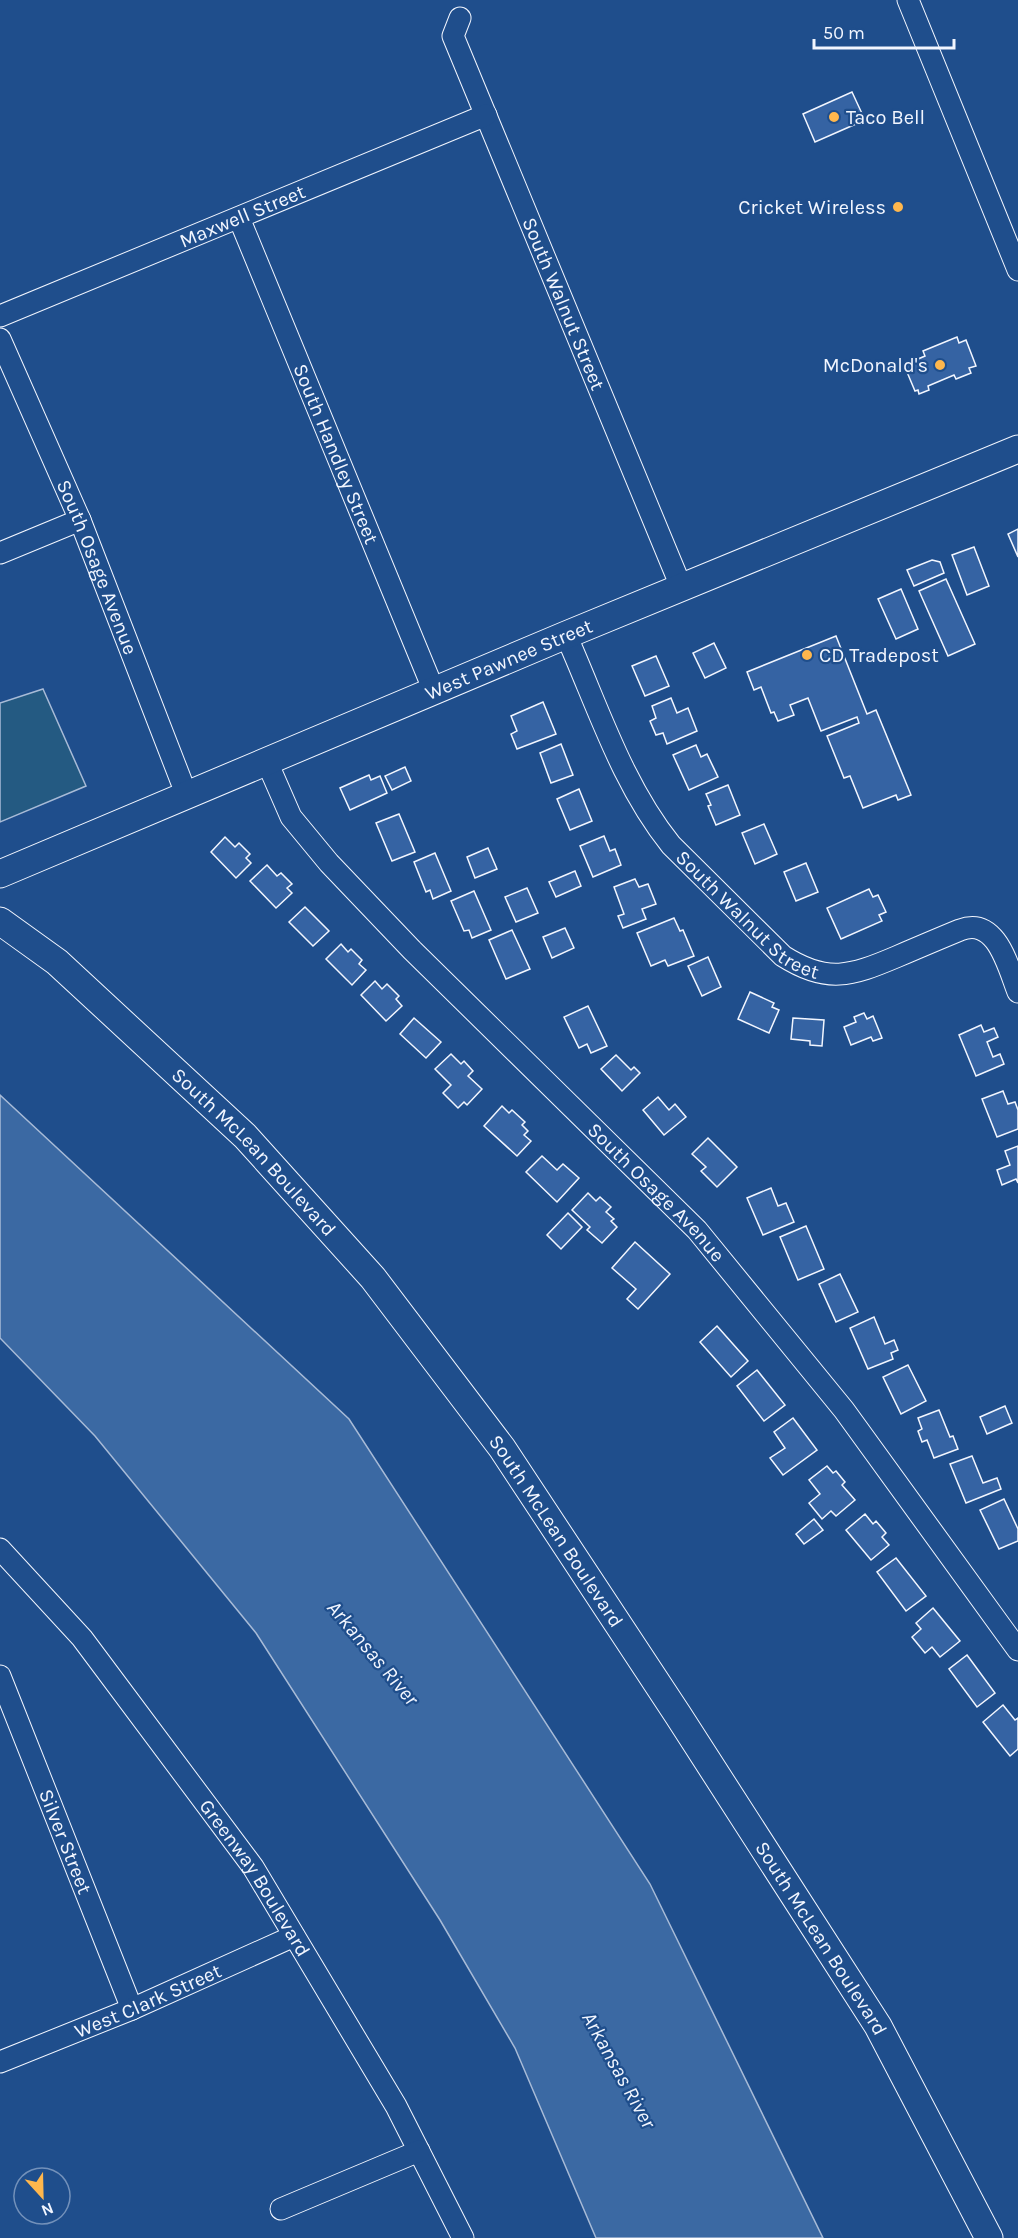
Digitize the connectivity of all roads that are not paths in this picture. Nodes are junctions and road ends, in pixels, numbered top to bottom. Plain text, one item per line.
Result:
1 (908, 0) edge
2 (459, 18) dead end
3 (486, 116) junction
4 (239, 218) junction
5 (1018, 270) edge
6 (0, 316) edge
7 (0, 339) edge
8 (1018, 448) edge
9 (80, 520) junction
10 (0, 553) edge
11 (682, 589) junction
12 (566, 635) junction
13 (434, 691) junction
14 (267, 762) junction
15 (187, 796) junction
16 (0, 874) edge
17 (0, 921) edge
18 (1018, 992) edge
19 (0, 1549) edge
20 (1018, 1650) edge
21 (0, 1676) edge
22 (294, 1936) junction
23 (132, 2009) junction
24 (0, 2062) edge
25 (419, 2151) junction
26 (281, 2209) dead end
27 (463, 2238) edge
28 (989, 2238) edge

1 - 5 street
2 - 3 street, South Walnut Street
3 - 4 street, Maxwell Street
3 - 11 street, South Walnut Street
4 - 6 street, Maxwell Street
4 - 13 street, South Handley Street
7 - 9 street, South Osage Avenue
8 - 11 main road, West Pawnee Street
9 - 10 street
9 - 15 street, South Osage Avenue
11 - 12 main road, West Pawnee Street
12 - 13 main road, West Pawnee Street
12 - 18 street, South Walnut Street
13 - 14 main road, West Pawnee Street
14 - 15 main road, West Pawnee Street
14 - 20 street, South Osage Avenue
15 - 16 main road, West Pawnee Street
17 - 28 main road, South McLean Boulevard
19 - 22 street, Greenway Boulevard
21 - 23 street, Silver Street
22 - 23 street, West Clark Street
22 - 25 street, Greenway Boulevard
23 - 24 street, West Clark Street
25 - 26 street
25 - 27 street, Greenway Boulevard

